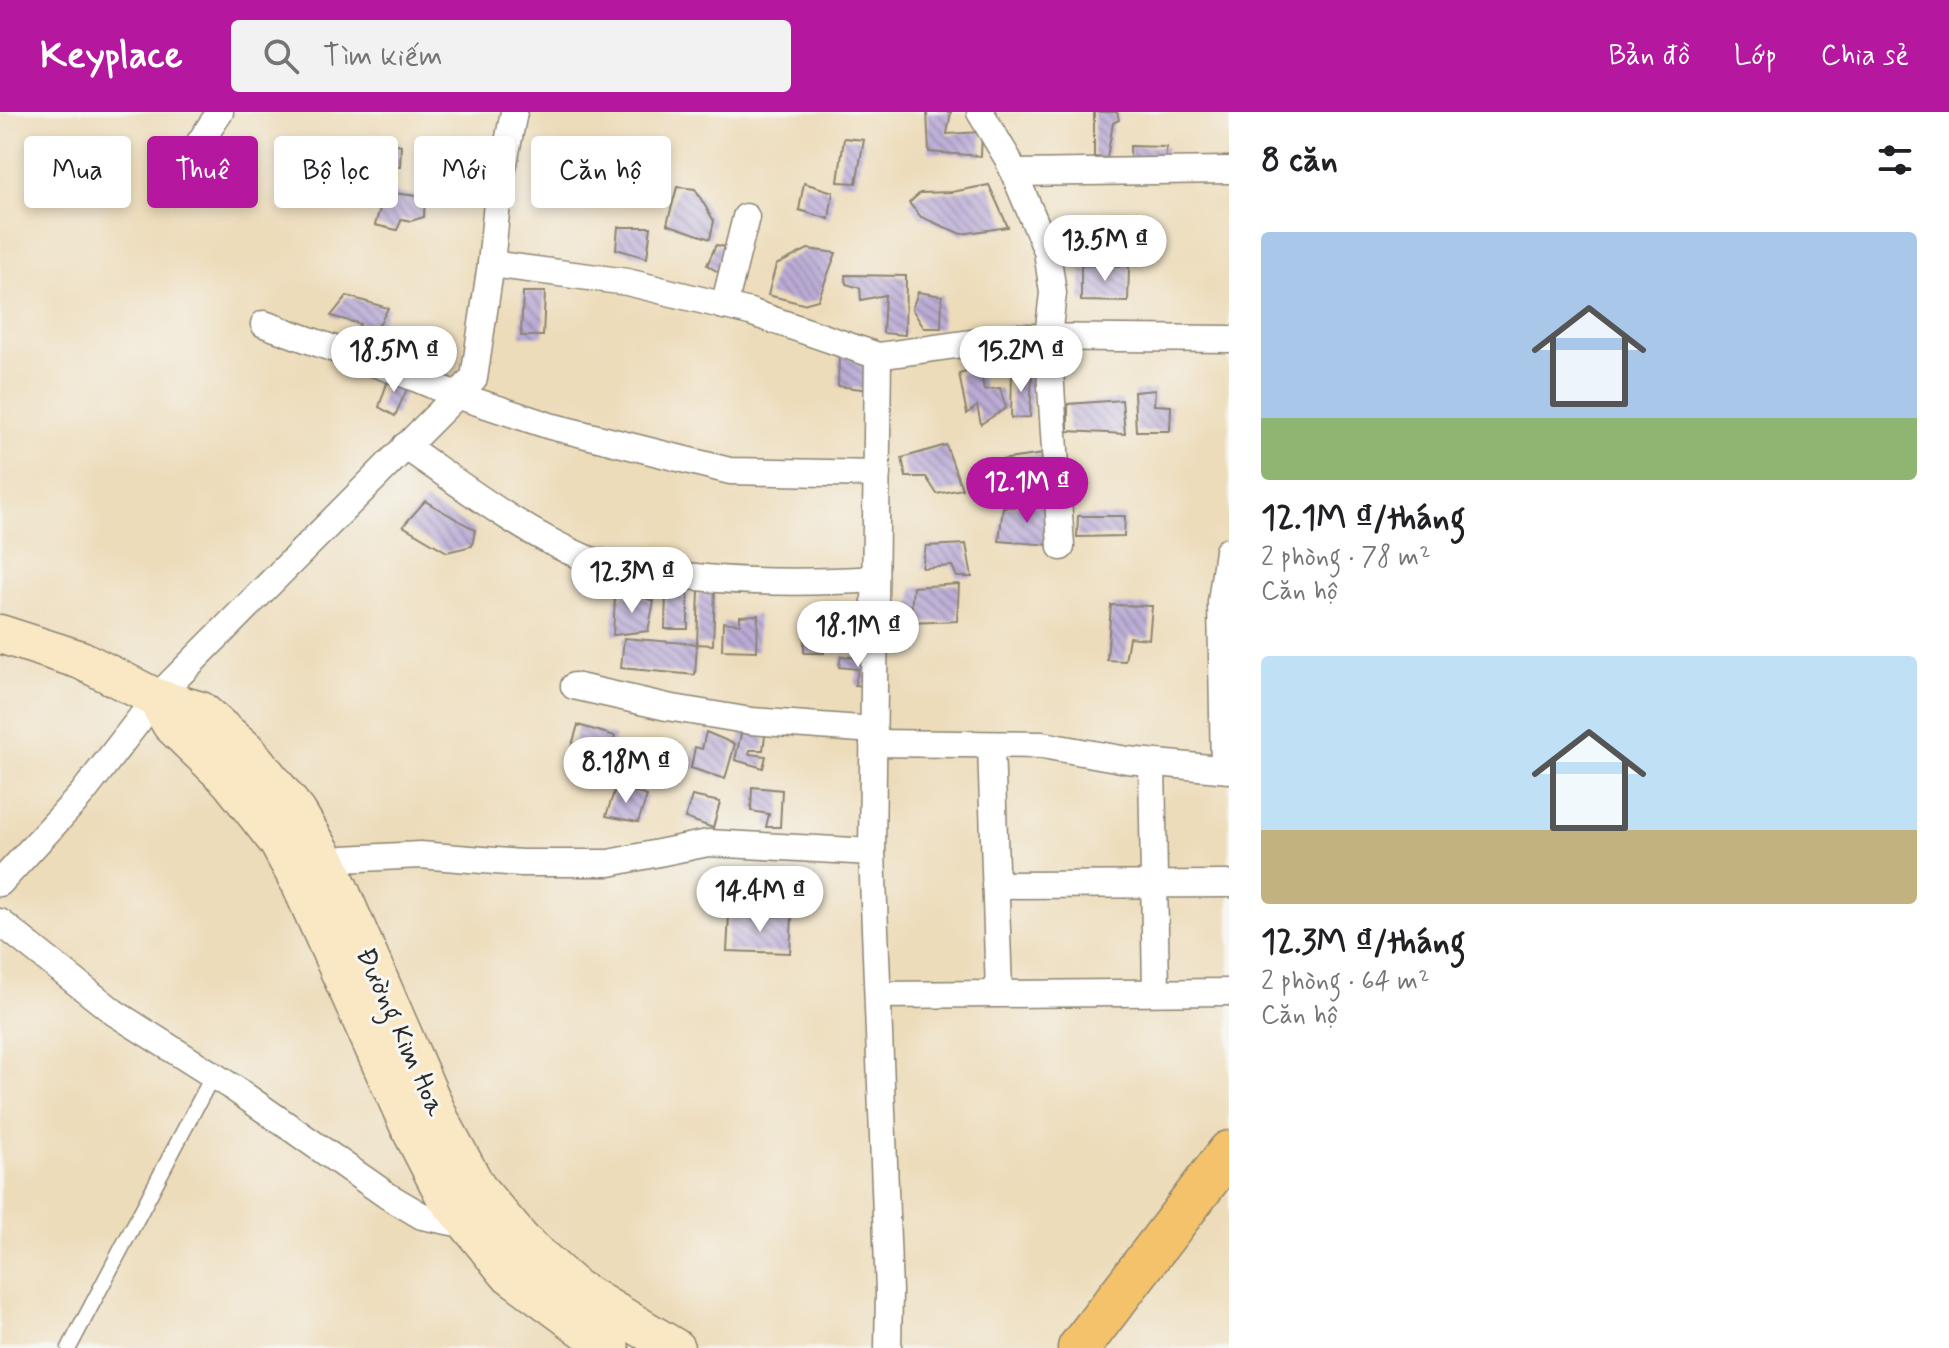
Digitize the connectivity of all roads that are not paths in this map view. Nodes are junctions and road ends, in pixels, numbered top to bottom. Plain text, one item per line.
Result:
1 (220, 112) edge
2 (514, 112) edge
3 (980, 112) edge
4 (204, 136) edge
5 (1229, 170) edge
6 (1014, 173) junction
7 (746, 217) dead end
8 (491, 264) junction
9 (724, 306) junction
10 (264, 324) dead end
11 (1048, 337) junction
12 (1229, 339) edge
13 (878, 356) junction
14 (456, 395) junction
15 (405, 446) junction
16 (877, 474) junction
17 (1061, 547) dead end
18 (1228, 551) edge
19 (875, 579) junction
20 (0, 634) edge
21 (574, 686) dead end
22 (156, 698) junction
23 (873, 737) junction
24 (991, 745) junction
25 (1152, 763) junction
26 (1226, 770) edge
27 (872, 852) junction
28 (328, 863) junction
29 (0, 883) edge
30 (1153, 883) junction
31 (1229, 884) edge
32 (995, 885) junction
33 (0, 922) edge
34 (1156, 991) junction
35 (1229, 992) edge
36 (999, 993) junction
37 (878, 995) junction
38 (213, 1075) junction
39 (1229, 1152) edge
40 (480, 1216) junction
41 (69, 1348) edge
42 (610, 1348) edge
43 (675, 1348) edge
44 (888, 1348) edge
45 (1079, 1348) edge

1 - 4 street
2 - 8 street
3 - 6 street
5 - 6 street
6 - 11 street
7 - 9 street
8 - 9 street
8 - 14 street
9 - 13 street
10 - 14 street
11 - 12 street
11 - 13 street
11 - 17 street
13 - 16 street
14 - 15 street
14 - 16 street
15 - 19 street
15 - 22 street
16 - 19 street
18 - 26 street
19 - 23 street
20 - 22 street, Đường Kim Hoa
21 - 23 street
22 - 28 street, Đường Kim Hoa
22 - 29 street
22 - 40 street, Đường Kim Hoa
23 - 24 street
23 - 27 street
24 - 25 street
24 - 32 street
25 - 26 street
25 - 30 street
27 - 28 street
27 - 37 street
28 - 40 street, Đường Kim Hoa
30 - 31 street
30 - 32 street
30 - 34 street
32 - 36 street
33 - 38 street
34 - 35 street
34 - 36 street
36 - 37 street
37 - 44 street
38 - 40 street
38 - 41 lane
39 - 45 main road
40 - 42 street, Đường Kim Hoa
40 - 43 street, Đường Kim Hoa

